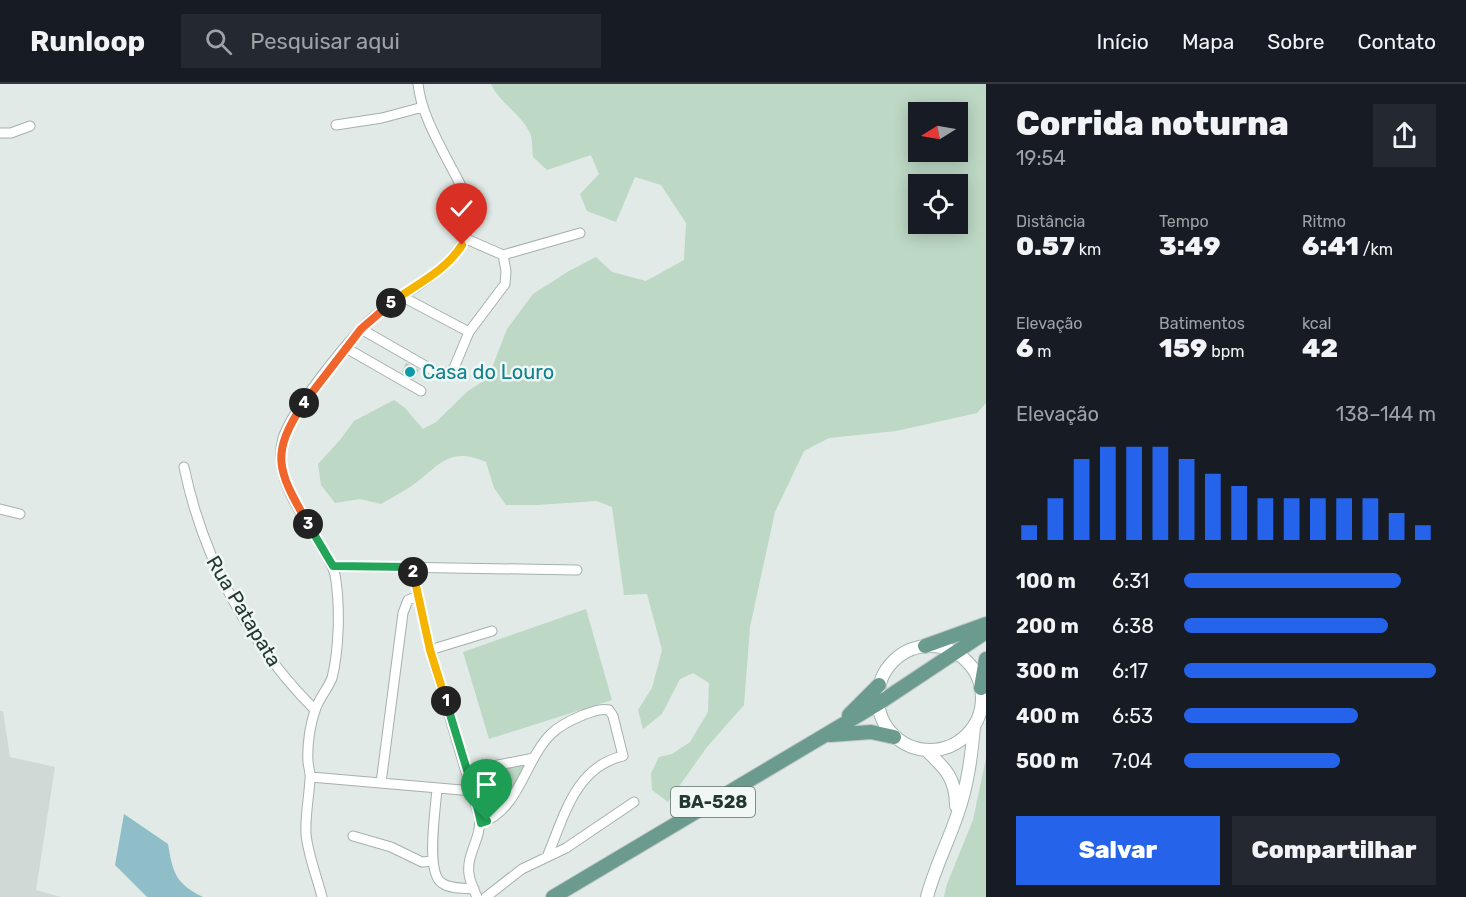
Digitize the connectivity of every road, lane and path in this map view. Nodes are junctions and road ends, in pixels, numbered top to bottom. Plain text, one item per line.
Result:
1 (418, 84) edge
2 (423, 107) junction
3 (336, 125) dead end
4 (30, 126) dead end
5 (0, 133) edge
6 (580, 233) dead end
7 (464, 238) junction
8 (503, 255) junction
9 (400, 296) junction
10 (361, 329) junction
11 (469, 332) junction
12 (346, 348) junction
13 (421, 392) dead end
14 (184, 467) dead end
15 (0, 509) edge
16 (20, 514) dead end
17 (333, 566) junction
18 (412, 567) junction
19 (577, 570) dead end
20 (417, 596) junction
21 (986, 624) edge
22 (492, 631) dead end
23 (986, 632) edge
24 (925, 645) junction
25 (430, 650) junction
26 (958, 652) junction
27 (986, 659) edge
28 (879, 685) junction
29 (981, 688) junction
30 (879, 703) junction
31 (315, 710) junction
32 (975, 725) junction
33 (825, 736) junction
34 (894, 737) junction
35 (927, 751) junction
36 (534, 758) junction
37 (467, 771) junction
38 (311, 777) junction
39 (381, 783) junction
40 (437, 788) junction
41 (473, 791) junction
42 (634, 802) dead end
43 (956, 814) junction
44 (481, 823) junction
45 (353, 836) dead end
46 (547, 857) junction
47 (433, 861) junction
48 (476, 893) edge
49 (322, 897) edge
50 (486, 897) edge
51 (554, 897) edge
52 (927, 897) edge

1 - 2 street
2 - 3 street
2 - 7 street
4 - 5 street
6 - 8 street
7 - 8 street
7 - 9 street
8 - 11 street
9 - 10 street
9 - 11 street
10 - 11 street
10 - 12 street
12 - 13 street
12 - 17 street
14 - 31 street, Rua Patapata
15 - 16 street
17 - 18 street
17 - 31 street
18 - 19 street
18 - 20 street
20 - 25 street
20 - 39 street
21 - 24 main road
22 - 25 street
23 - 26 main road, BA-528
24 - 26 main road
24 - 28 main road
25 - 37 street
26 - 29 main road
26 - 30 main road, BA-528
27 - 29 main road
28 - 30 main road
28 - 33 main road
29 - 32 main road
30 - 33 main road, BA-528
30 - 34 main road
31 - 38 street
32 - 35 main road
32 - 43 main road
33 - 34 main road
33 - 51 main road, BA-528
34 - 35 main road
35 - 43 main road
36 - 37 street
36 - 44 street
36 - 46 street
37 - 41 street
38 - 39 street
38 - 49 street
39 - 40 street
40 - 41 street
40 - 47 street
41 - 44 street
42 - 46 street
43 - 52 main road
44 - 48 street
45 - 47 street
46 - 50 street
47 - 48 street

